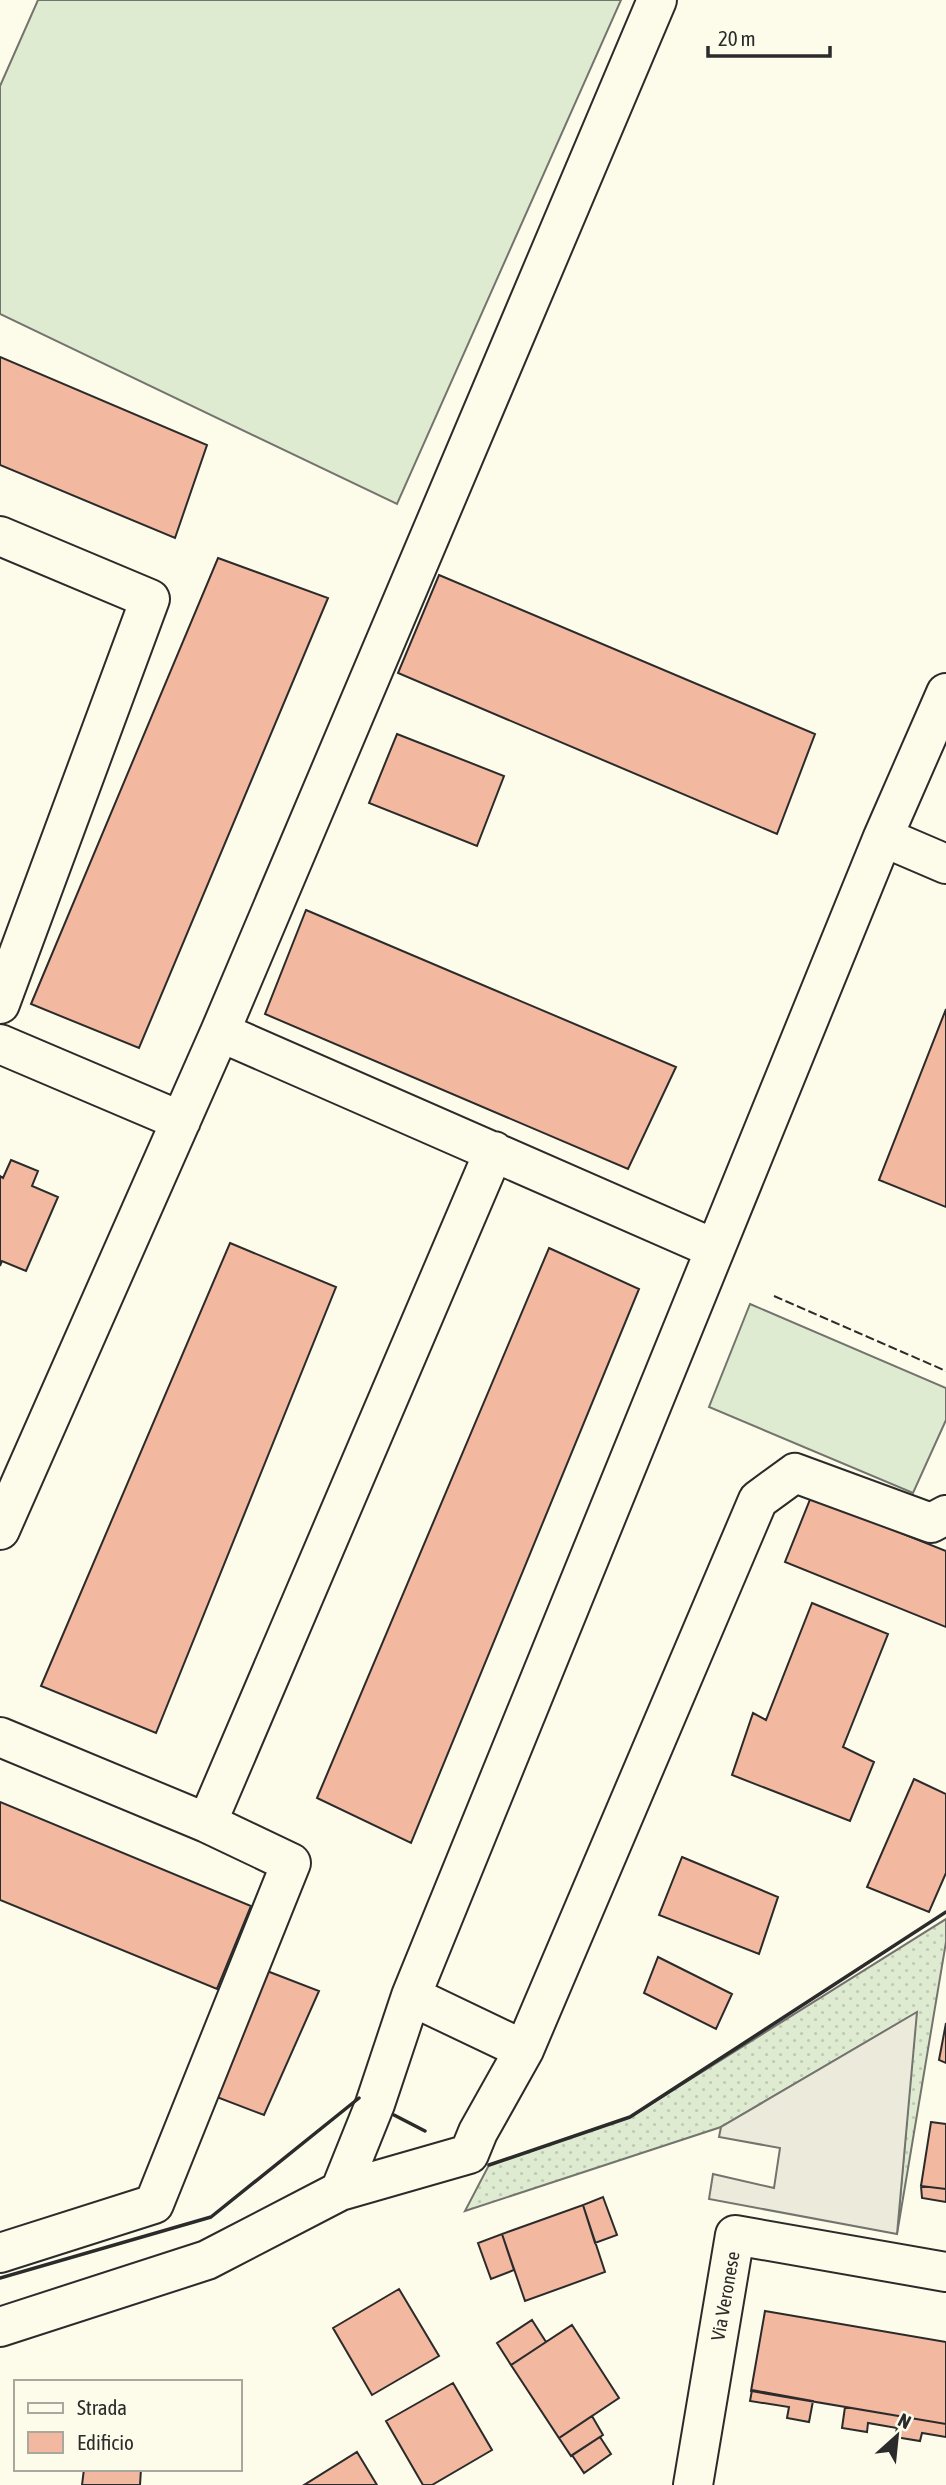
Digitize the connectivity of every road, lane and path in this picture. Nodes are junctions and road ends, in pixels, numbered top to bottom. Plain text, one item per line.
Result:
1 (657, 0) edge
2 (0, 536) edge
3 (946, 693) edge
4 (883, 837) junction
5 (946, 864) edge
6 (0, 1004) edge
7 (220, 1032) junction
8 (0, 1044) edge
9 (181, 1121) junction
10 (494, 1151) junction
11 (715, 1249) junction
12 (946, 1515) edge
13 (0, 1530) edge
14 (0, 1737) edge
15 (206, 1823) junction
16 (411, 1996) junction
17 (524, 2050) junction
18 (340, 2191) junction
19 (0, 2253) edge
20 (946, 2272) edge
21 (0, 2327) edge
22 (693, 2485) edge

1 - 7 street
2 - 6 street
3 - 4 street
4 - 5 street
4 - 11 street
7 - 9 street
7 - 10 street
8 - 9 street
9 - 13 street
10 - 11 street
10 - 15 street
11 - 16 street
12 - 17 street
14 - 15 street
15 - 19 street
16 - 17 street
16 - 18 street
17 - 18 street
18 - 21 street
20 - 22 street, Via Veronese

